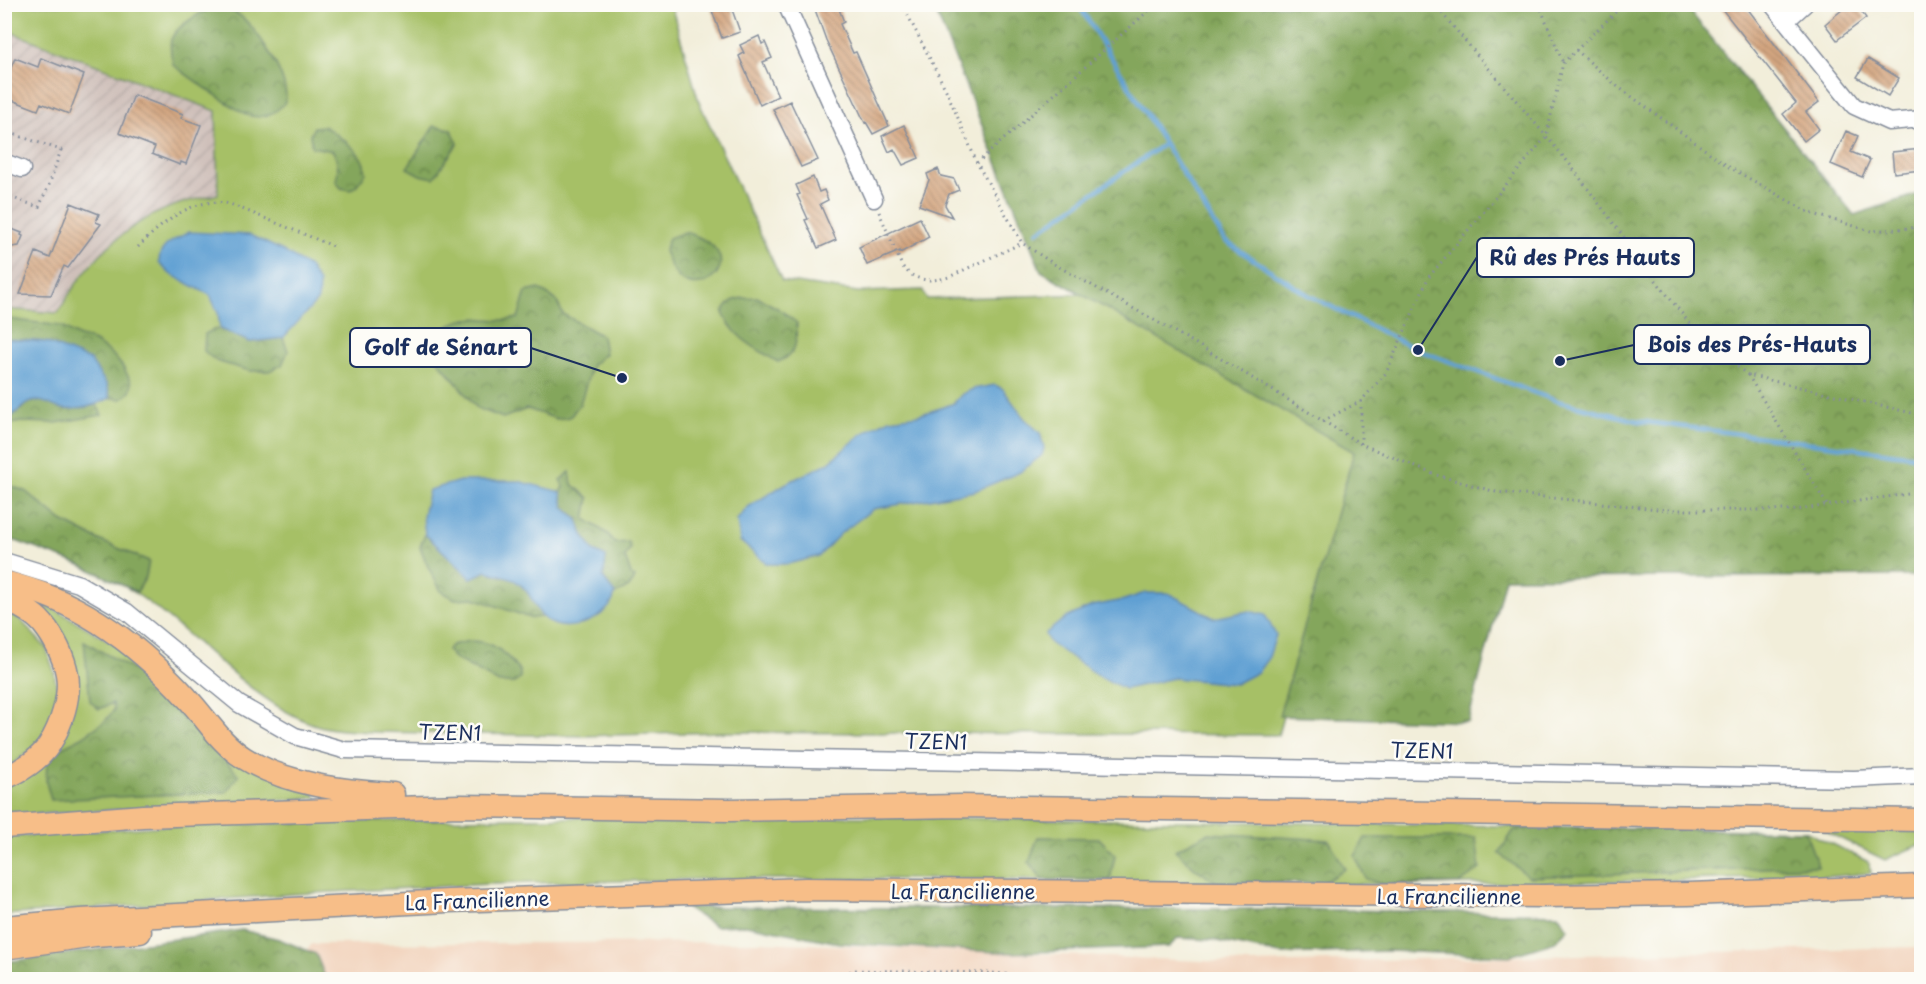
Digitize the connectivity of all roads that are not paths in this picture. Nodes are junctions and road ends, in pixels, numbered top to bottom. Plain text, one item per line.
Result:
1 (786, 4) edge
2 (1772, 4) edge
3 (1805, 4) edge
4 (1785, 21) junction
5 (1922, 119) edge
6 (4, 162) edge
7 (22, 169) dead end
8 (874, 199) road end
9 (4, 561) edge
10 (4, 582) edge
11 (4, 599) edge
12 (1922, 776) edge
13 (4, 778) edge
14 (460, 806) junction
15 (1918, 819) edge
16 (4, 827) edge
17 (1922, 886) edge
18 (255, 910) junction
19 (4, 927) edge
20 (4, 948) edge

1 - 8 street
2 - 4 street
3 - 4 street
4 - 5 street
6 - 7 street
9 - 12 street, TZEN1
10 - 14 highway
11 - 13 highway
14 - 15 highway
14 - 16 highway
17 - 18 highway, La Francilienne
18 - 19 highway, La Francilienne
18 - 20 highway

